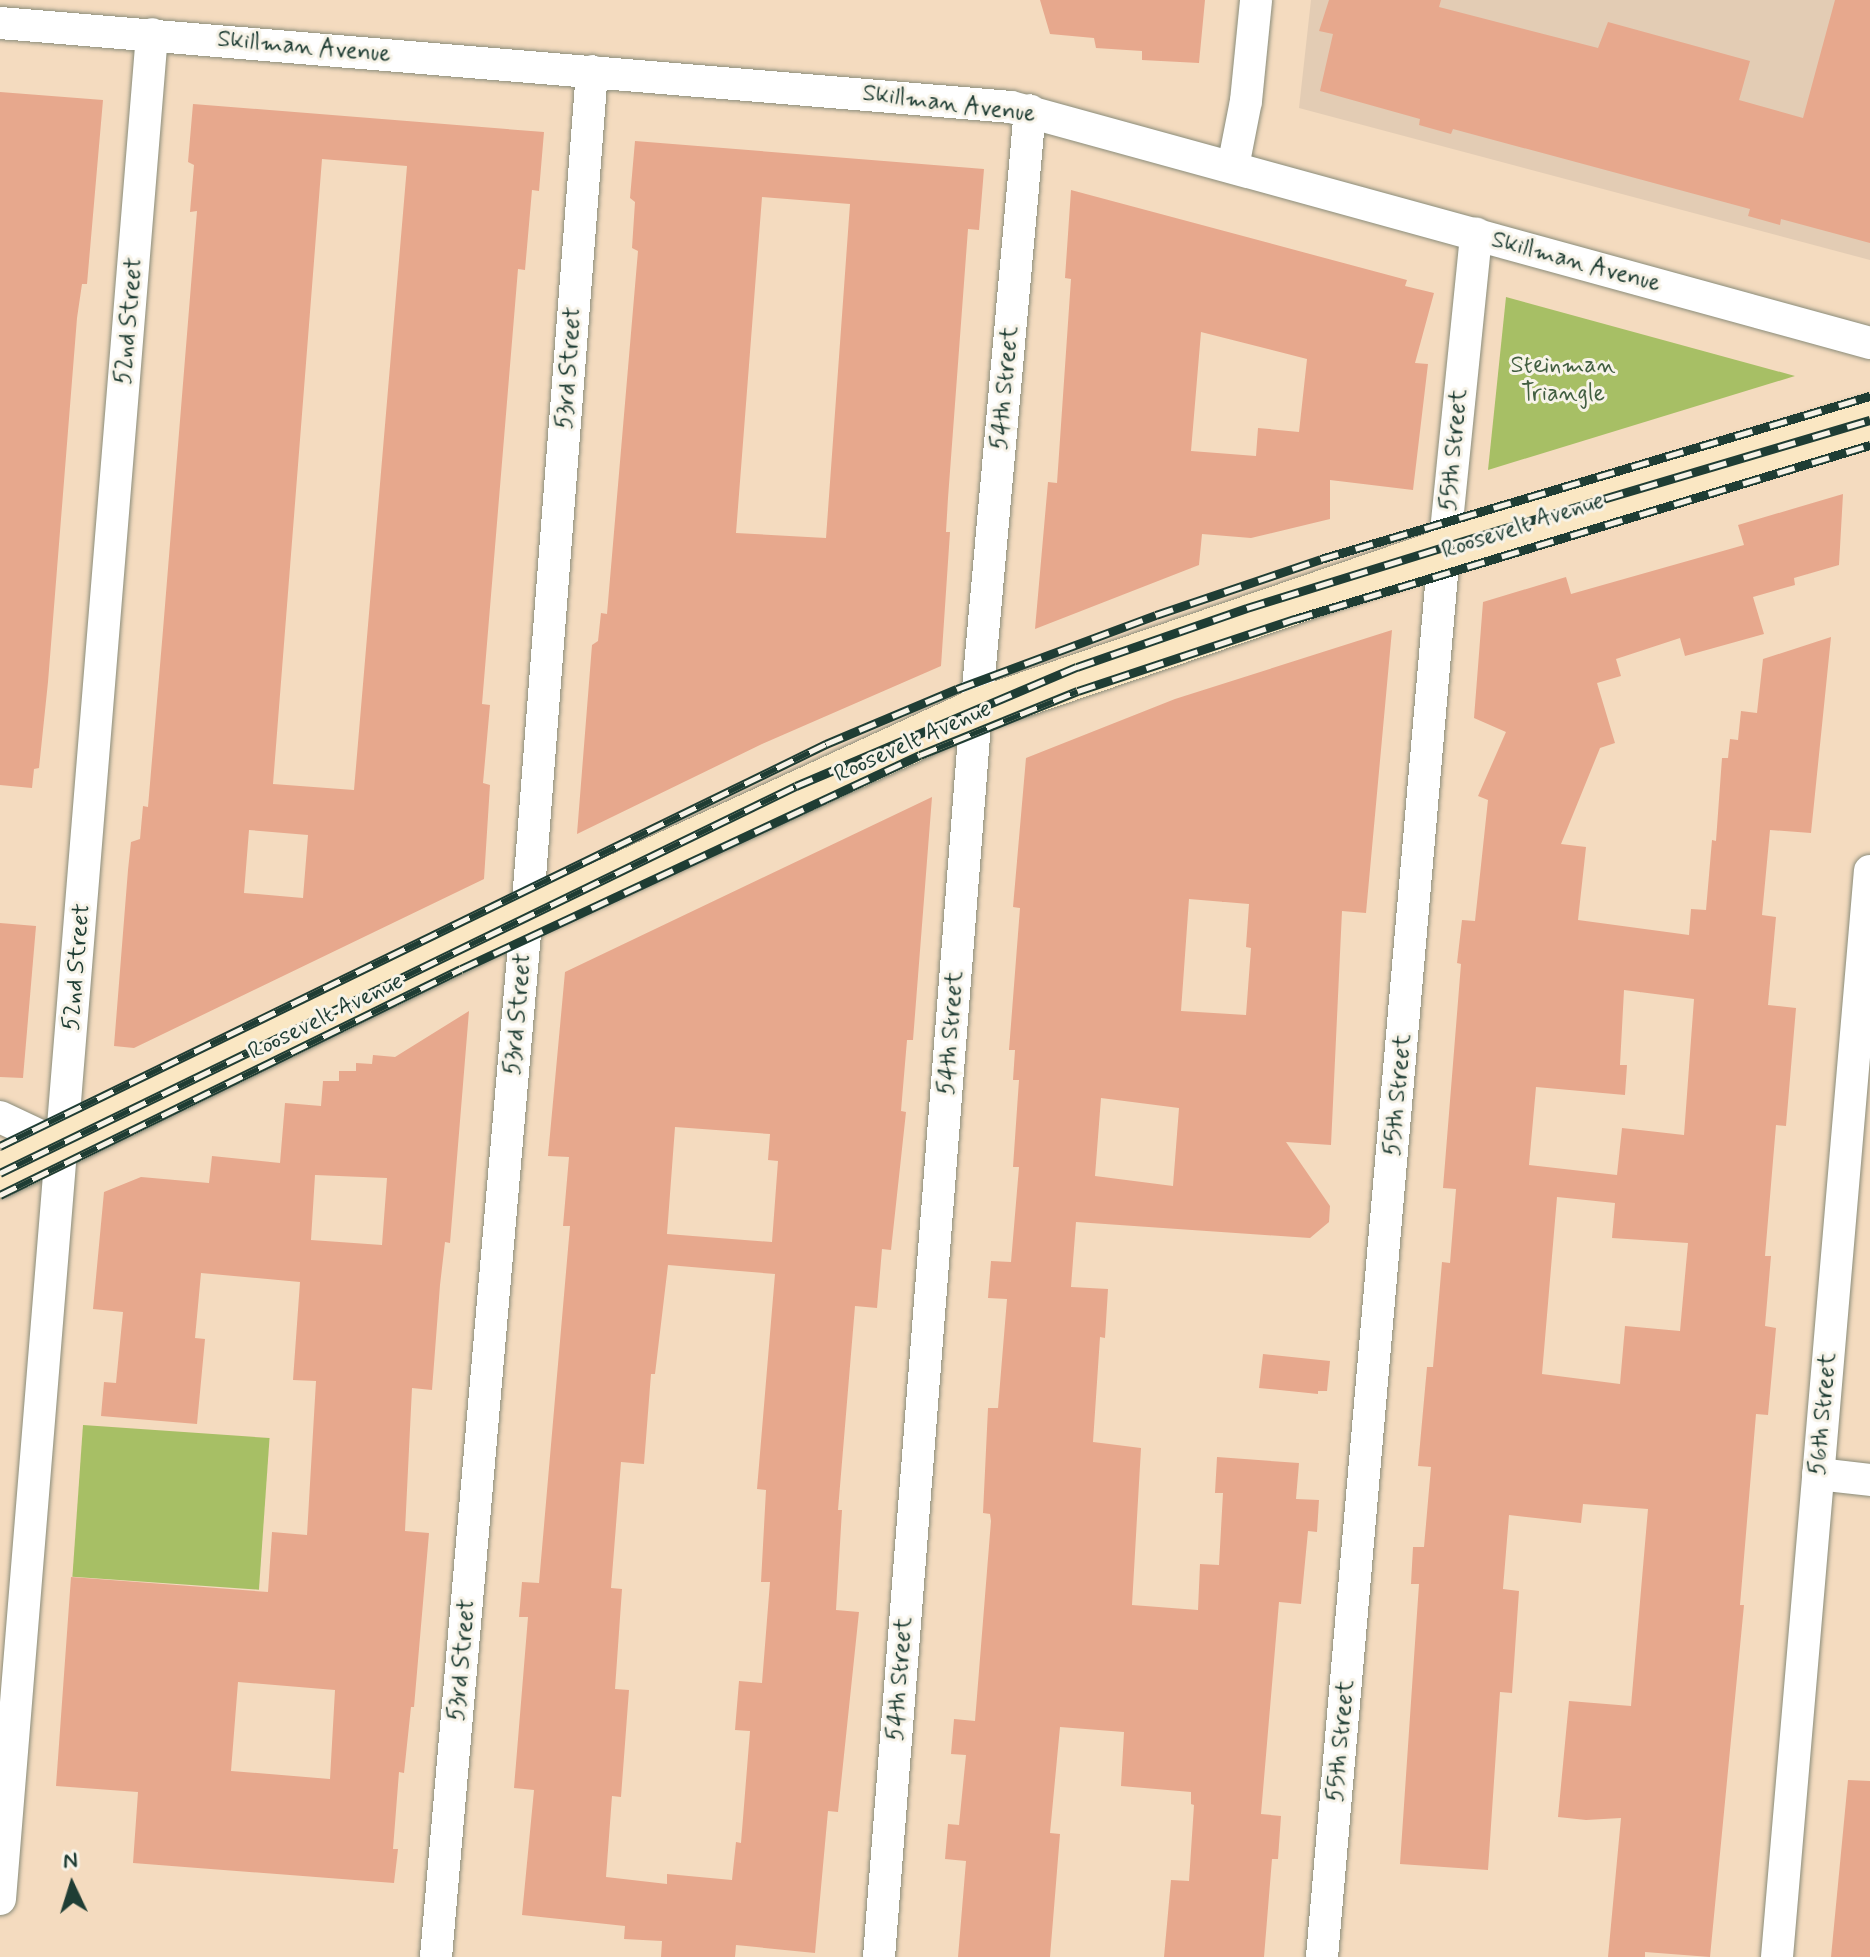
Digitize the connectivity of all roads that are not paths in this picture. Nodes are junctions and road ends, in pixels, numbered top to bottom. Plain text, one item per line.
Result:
1 (1256, 0) edge
2 (3, 15) edge
3 (152, 34) junction
4 (592, 71) junction
5 (1030, 110) junction
6 (1233, 167) junction
7 (1476, 234) junction
8 (1870, 343) edge
9 (1870, 418) edge
10 (1444, 551) junction
11 (976, 711) junction
12 (1870, 871) edge
13 (526, 918) junction
14 (0, 1117) edge
15 (64, 1147) junction
16 (0, 1176) edge
17 (1818, 1474) junction
18 (1870, 1480) edge
19 (0, 1899) edge
20 (436, 1957) edge
21 (879, 1957) edge
22 (1322, 1957) edge
23 (1777, 1957) edge

1 - 6 street
2 - 3 street, Skillman Avenue
3 - 4 street, Skillman Avenue
3 - 15 street, 52nd Street
4 - 5 street, Skillman Avenue
4 - 13 street, 53rd Street
5 - 6 street, Skillman Avenue
5 - 11 street, 54th Street
6 - 7 street, Skillman Avenue
7 - 8 street, Skillman Avenue
7 - 10 street, 55th Street
9 - 10 main road, Roosevelt Avenue
10 - 11 main road, Roosevelt Avenue
10 - 22 street, 55th Street
11 - 13 main road, Roosevelt Avenue
11 - 21 street, 54th Street
12 - 17 street, 56th Street
13 - 15 main road, Roosevelt Avenue
13 - 20 street, 53rd Street
14 - 15 street
15 - 16 main road, Roosevelt Avenue
15 - 19 street, 52nd Street
17 - 18 street
17 - 23 street, 56th Street

